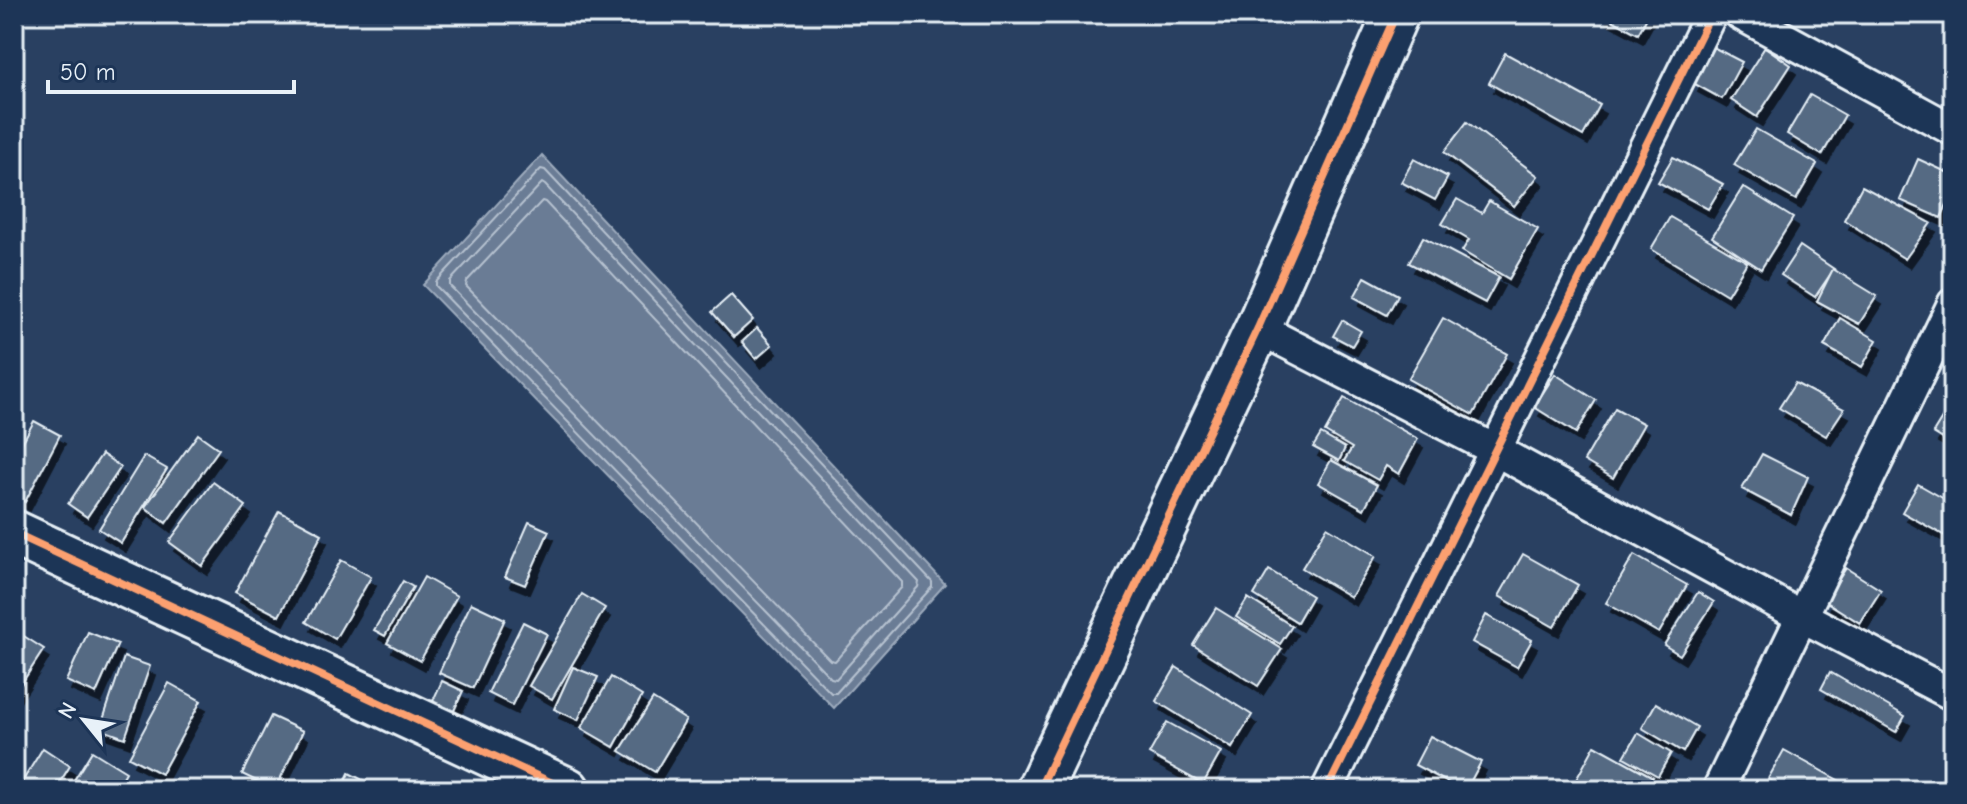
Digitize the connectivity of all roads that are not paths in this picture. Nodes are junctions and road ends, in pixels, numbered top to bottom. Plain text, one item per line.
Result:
1 (1396, 14) edge
2 (1711, 14) edge
3 (1740, 14) edge
4 (1953, 130) edge
5 (1953, 304) edge
6 (1258, 328) junction
7 (1495, 450) junction
8 (14, 533) edge
9 (1803, 617) junction
10 (1953, 695) edge
11 (567, 790) edge
12 (1039, 790) edge
13 (1327, 790) edge
14 (1718, 790) edge

1 - 6 street
2 - 7 street
3 - 4 street
5 - 9 street
6 - 7 street
6 - 12 street
7 - 9 street
7 - 13 street
8 - 11 street
9 - 10 street
9 - 14 street

